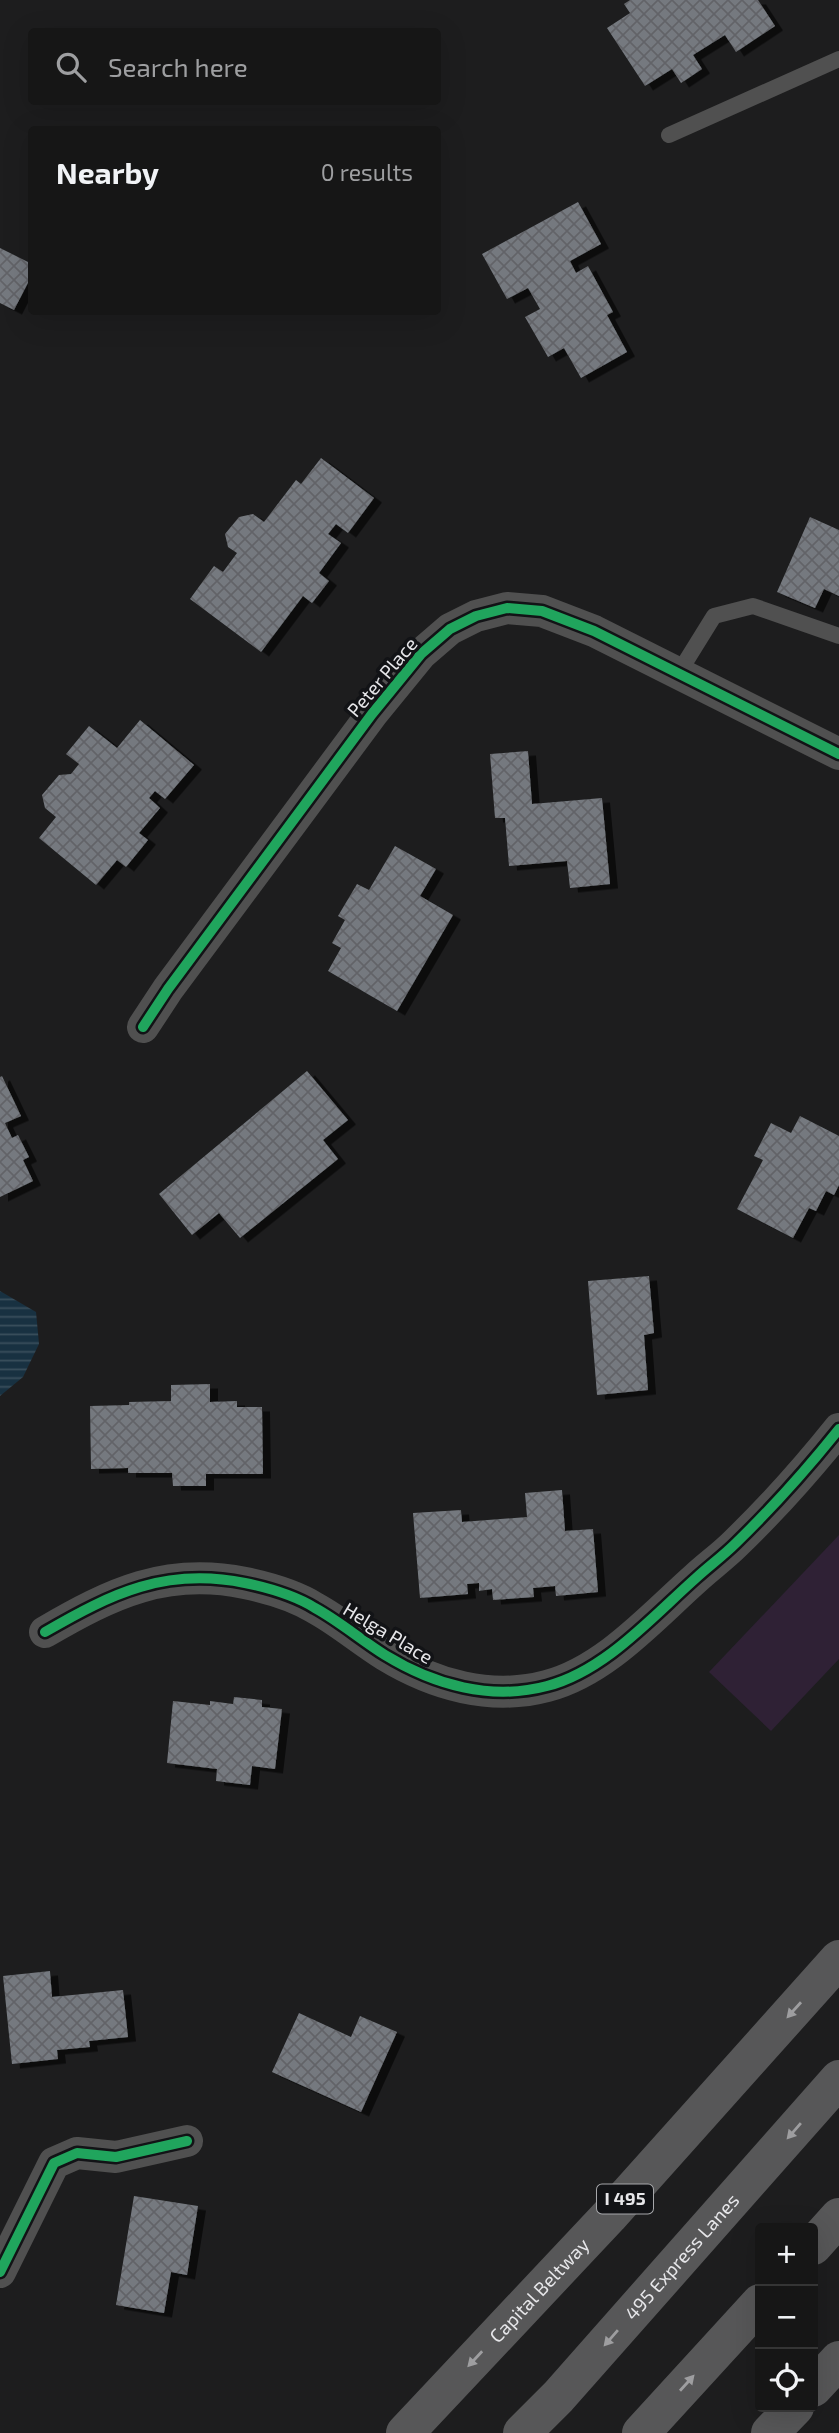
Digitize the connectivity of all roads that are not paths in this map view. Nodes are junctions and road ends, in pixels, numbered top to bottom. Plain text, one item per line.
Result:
1 (839, 59) edge
2 (669, 135) dead end
3 (839, 636) edge
4 (678, 674) junction
5 (839, 754) edge
6 (143, 1027) dead end
7 (839, 1429) edge
8 (45, 1632) dead end
9 (839, 1959) edge
10 (839, 2079) edge
11 (187, 2141) dead end
12 (839, 2217) edge
13 (818, 2240) edge
14 (0, 2272) edge
15 (755, 2308) edge
16 (839, 2360) edge
17 (818, 2383) edge
18 (790, 2412) edge
19 (405, 2433) edge
20 (522, 2433) edge
21 (641, 2433) edge
22 (770, 2433) edge

1 - 2 lane
3 - 4 lane
4 - 5 street, Peter Place
4 - 6 street, Peter Place
7 - 8 street, Helga Place
9 -> 19 highway, Capital Beltway / I 495
10 -> 20 highway, 495 Express Lanes
11 - 14 street
12 - 13 highway
21 -> 15 highway
16 - 17 highway
18 - 22 highway

